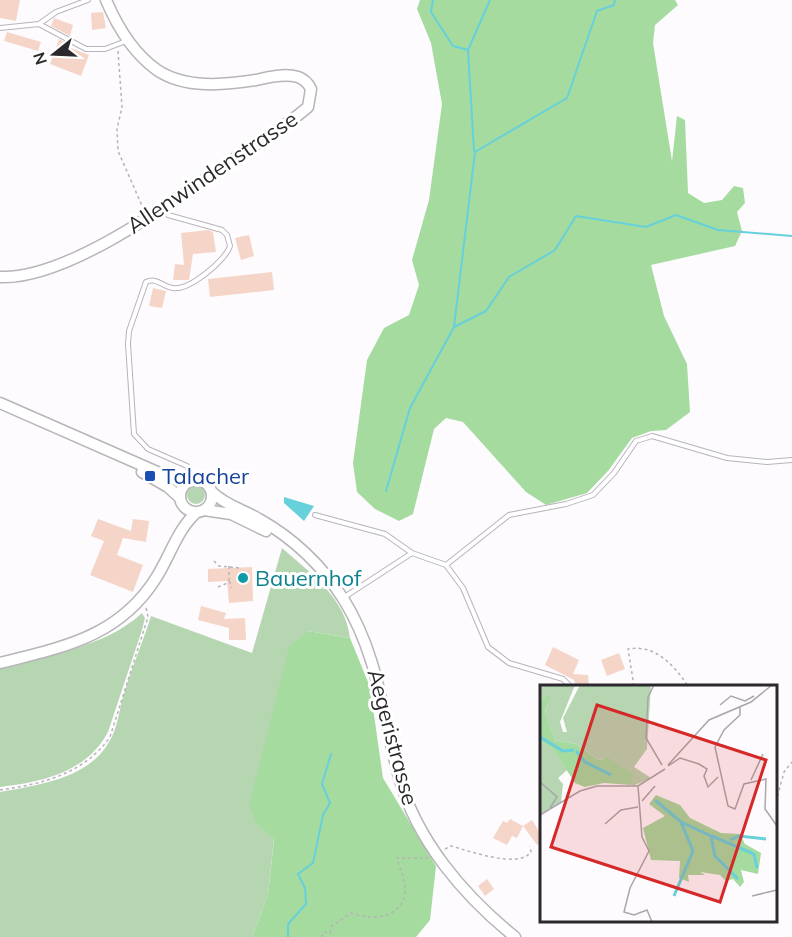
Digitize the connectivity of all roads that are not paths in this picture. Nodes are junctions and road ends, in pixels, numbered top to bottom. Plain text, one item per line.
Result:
1 (88, 0) edge
2 (106, 0) edge
3 (39, 24) junction
4 (0, 28) edge
5 (122, 43) junction
6 (162, 209) junction
7 (0, 277) edge
8 (0, 403) edge
9 (81, 439) junction
10 (792, 460) edge
11 (190, 481) junction
12 (212, 492) junction
13 (182, 501) junction
14 (201, 511) junction
15 (315, 515) dead end
16 (172, 550) junction
17 (412, 553) junction
18 (446, 565) junction
19 (332, 583) junction
20 (343, 598) junction
21 (0, 663) edge
22 (568, 685) edge
23 (515, 937) edge

1 - 3 lane
2 - 5 main road, Allenwindenstrasse
3 - 4 lane
3 - 5 lane
5 - 6 main road, Allenwindenstrasse
6 - 7 main road, Allenwindenstrasse
6 - 11 lane
8 - 9 main road, Aegeristrasse
9 - 11 main road, Aegeristrasse
9 - 13 main road, Aegeristrasse
10 - 18 lane
11 - 12 main road, Aegeristrasse
11 - 13 main road
12 - 14 main road
12 - 19 main road, Aegeristrasse
13 - 14 main road, Aegeristrasse
13 - 16 main road
14 - 16 main road
14 - 19 main road, Aegeristrasse
15 - 17 lane
16 - 21 main road
17 - 18 lane
17 - 20 lane
18 - 22 lane
19 - 20 main road, Aegeristrasse
20 - 23 main road, Aegeristrasse

